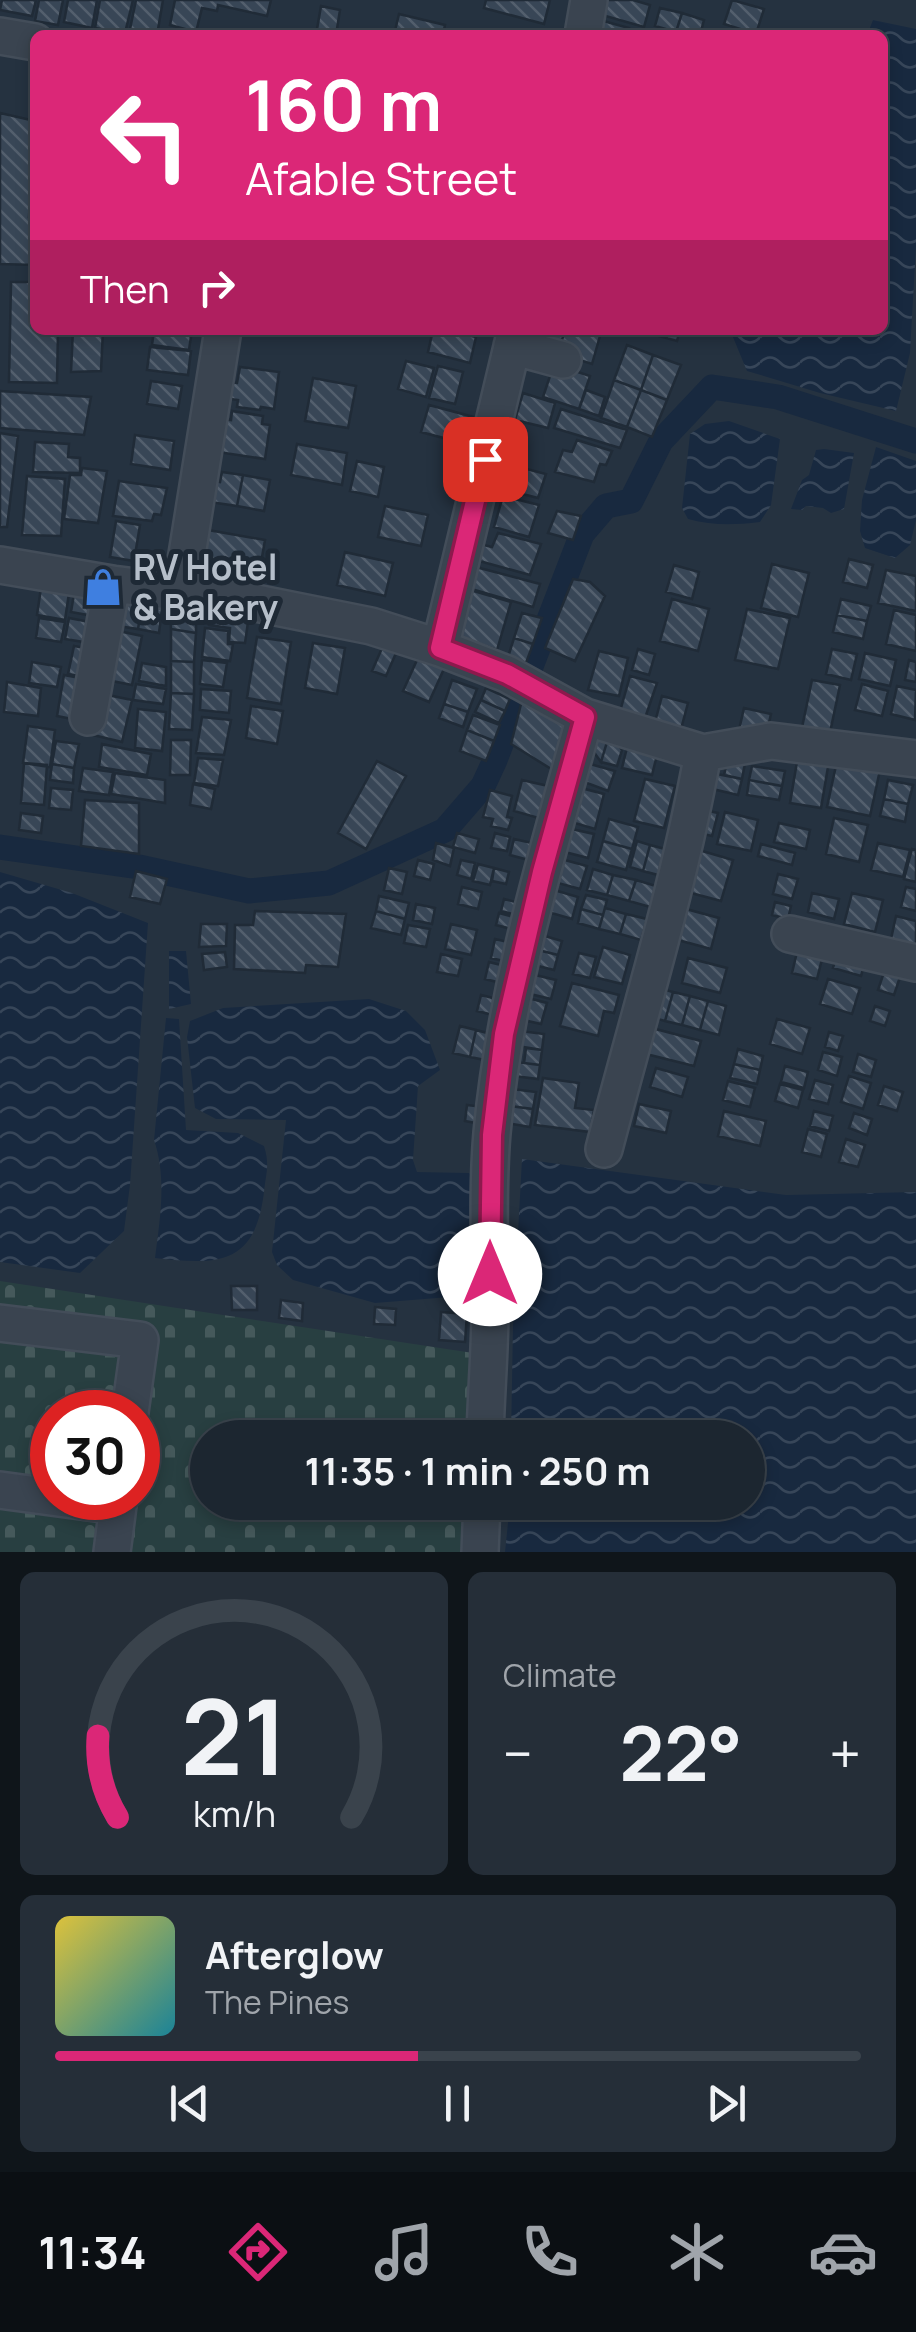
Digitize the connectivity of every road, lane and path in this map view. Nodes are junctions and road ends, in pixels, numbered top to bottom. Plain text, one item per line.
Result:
1 (589, 0) edge
2 (583, 30) edge
3 (0, 36) edge
4 (30, 41) edge
5 (222, 335) edge
6 (514, 338) edge
7 (563, 360) dead end
8 (0, 566) edge
9 (112, 584) junction
10 (181, 592) junction
11 (440, 648) junction
12 (88, 717) dead end
13 (585, 717) junction
14 (702, 753) junction
15 (916, 758) edge
16 (790, 934) dead end
17 (916, 963) edge
18 (604, 1149) dead end
19 (0, 1323) edge
20 (133, 1390) edge
21 (485, 1420) edge
22 (0, 1490) edge
23 (30, 1493) edge
24 (116, 1520) edge
25 (481, 1520) edge
26 (112, 1552) edge
27 (480, 1552) edge

1 - 2 street
3 - 4 street
5 - 10 street
6 - 7 street
6 - 11 street
8 - 9 street
9 - 10 street
9 - 12 street
10 - 11 street
11 - 13 street
13 - 14 street
13 - 21 street
14 - 15 street
14 - 18 street
16 - 17 street
19 - 20 street
22 - 23 street
24 - 26 street
25 - 27 street

